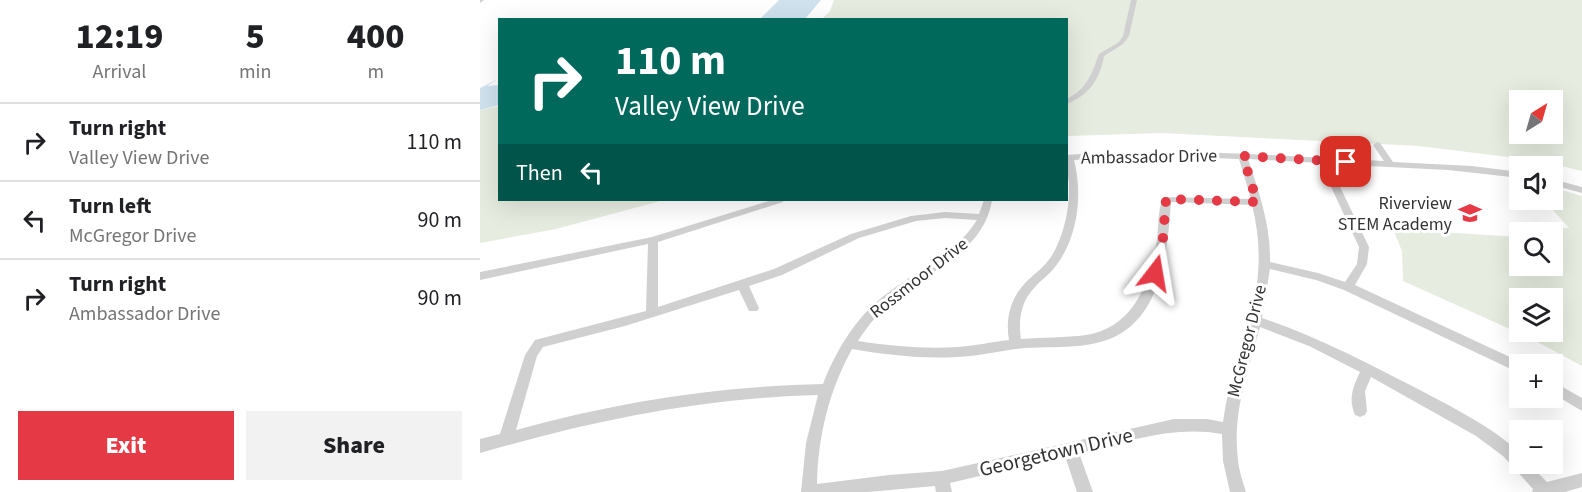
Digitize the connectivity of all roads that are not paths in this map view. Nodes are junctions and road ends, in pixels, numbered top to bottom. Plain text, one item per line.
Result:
1 (1134, 0) edge
2 (1068, 101) edge
3 (1377, 145) dead end
4 (1243, 156) junction
5 (1068, 158) edge
6 (1323, 161) junction
7 (1390, 164) junction
8 (1509, 173) edge
9 (1563, 186) edge
10 (1582, 190) edge
11 (777, 201) edge
12 (988, 201) edge
13 (1257, 202) junction
14 (983, 217) junction
15 (653, 240) junction
16 (1265, 264) junction
17 (480, 276) edge
18 (742, 284) junction
19 (1347, 286) junction
20 (753, 308) dead end
21 (652, 314) junction
22 (1254, 320) junction
23 (849, 344) junction
24 (1016, 344) junction
25 (1509, 362) edge
26 (1368, 369) junction
27 (827, 389) junction
28 (1563, 393) edge
29 (1582, 405) edge
30 (1360, 411) dead end
31 (1228, 429) junction
32 (506, 438) junction
33 (480, 446) edge
34 (1070, 448) junction
35 (1509, 452) edge
36 (1529, 474) edge
37 (1582, 480) edge
38 (943, 485) edge
39 (1543, 491) edge
40 (811, 492) edge
41 (1085, 492) edge
42 (1238, 492) edge

1 - 2 street
3 - 7 street
4 - 5 street, Ambassador Drive
4 - 6 street, Ambassador Drive
4 - 13 street, McGregor Drive
5 - 24 street
6 - 7 street, Ambassador Drive
6 - 19 street
7 - 8 street, Ambassador Drive
9 - 10 street
11 - 15 street
12 - 14 street, Rossmoor Drive
13 - 16 street, McGregor Drive
13 - 24 street
14 - 18 street
14 - 23 street, Rossmoor Drive
15 - 17 street
15 - 21 street
16 - 19 street
16 - 22 street, McGregor Drive
18 - 20 street
18 - 21 street
19 - 25 street
21 - 32 street
22 - 26 street
22 - 31 street, McGregor Drive
23 - 24 street
23 - 27 street, Rossmoor Drive
26 - 30 street
26 - 35 street
27 - 32 street
27 - 40 street, Rossmoor Drive
28 - 29 street
31 - 34 street, Georgetown Drive
31 - 42 street, McGregor Drive
32 - 33 street
34 - 38 street, Georgetown Drive
34 - 41 street
36 - 39 street
37 - 39 street
38 - 40 street, Georgetown Drive

